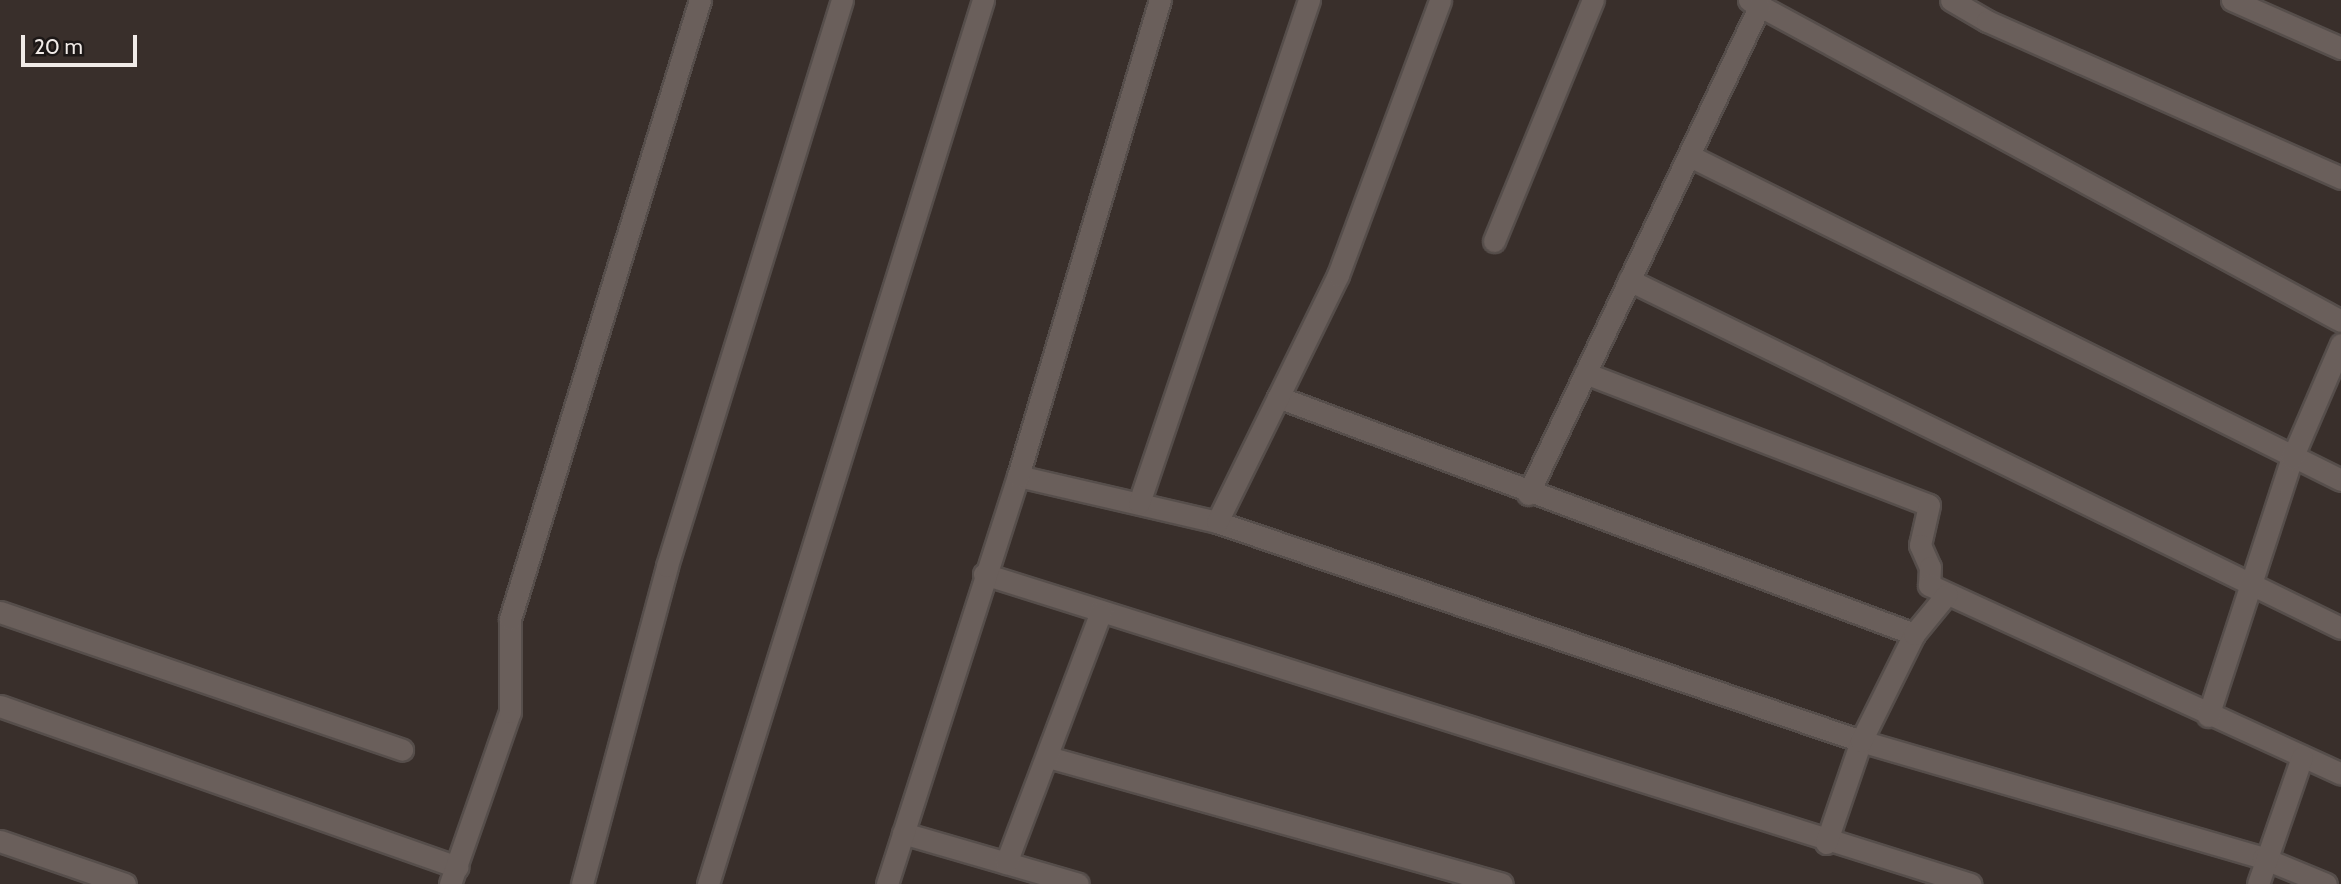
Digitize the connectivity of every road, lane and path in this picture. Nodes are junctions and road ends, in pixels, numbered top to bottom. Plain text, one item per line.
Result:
1 (700, 0) edge
2 (842, 0) edge
3 (982, 0) edge
4 (1160, 0) edge
5 (1309, 0) edge
6 (1440, 0) edge
7 (1593, 0) edge
8 (1951, 0) edge
9 (2232, 0) edge
10 (1754, 3) edge
11 (2341, 48) edge
12 (1690, 156) junction
13 (2341, 177) edge
14 (1493, 241) dead end
15 (1629, 280) junction
16 (2341, 321) edge
17 (2341, 344) edge
18 (1585, 373) junction
19 (1279, 397) junction
20 (2292, 458) junction
21 (1018, 476) junction
22 (2341, 480) edge
23 (1528, 494) junction
24 (1139, 503) junction
25 (1217, 522) junction
26 (984, 573) junction
27 (2248, 585) junction
28 (1947, 594) junction
29 (1101, 611) junction
30 (0, 612) edge
31 (2341, 628) edge
32 (1913, 634) junction
33 (0, 706) edge
34 (2208, 716) junction
35 (1861, 741) junction
36 (402, 750) dead end
37 (1048, 757) junction
38 (2302, 757) junction
39 (2341, 774) edge
40 (903, 833) junction
41 (0, 841) edge
42 (1826, 843) junction
43 (2263, 858) junction
44 (1006, 863) junction
45 (454, 875) edge
46 (1031, 877) edge
47 (1934, 878) edge
48 (125, 884) edge
49 (582, 884) edge
50 (708, 884) edge
51 (887, 884) edge
52 (1078, 884) edge
53 (1502, 884) edge
54 (1970, 884) edge
55 (2258, 884) edge
56 (2326, 884) edge

1 - 45 street
2 - 49 street
3 - 50 street
4 - 21 street
5 - 24 street
6 - 19 street
7 - 14 street
8 - 13 street
9 - 11 street
10 - 12 street
10 - 16 street
12 - 15 street
12 - 20 street
15 - 18 street
15 - 27 street
17 - 20 street
18 - 23 street
18 - 28 street
19 - 23 street
19 - 25 street
20 - 22 street
20 - 27 street
21 - 24 street
21 - 26 street
23 - 32 street
24 - 25 street
25 - 35 street
26 - 29 street
26 - 40 street
27 - 31 street
27 - 34 street
28 - 32 street
28 - 34 street
29 - 37 street
29 - 42 street
30 - 36 street
32 - 35 street
33 - 45 street
34 - 38 street
35 - 42 street
35 - 43 street
37 - 44 street
37 - 53 street
38 - 39 street
38 - 43 street
40 - 44 street
40 - 51 street
41 - 48 street
42 - 47 street
43 - 55 street
43 - 56 street
44 - 46 street
46 - 52 street
47 - 54 street

